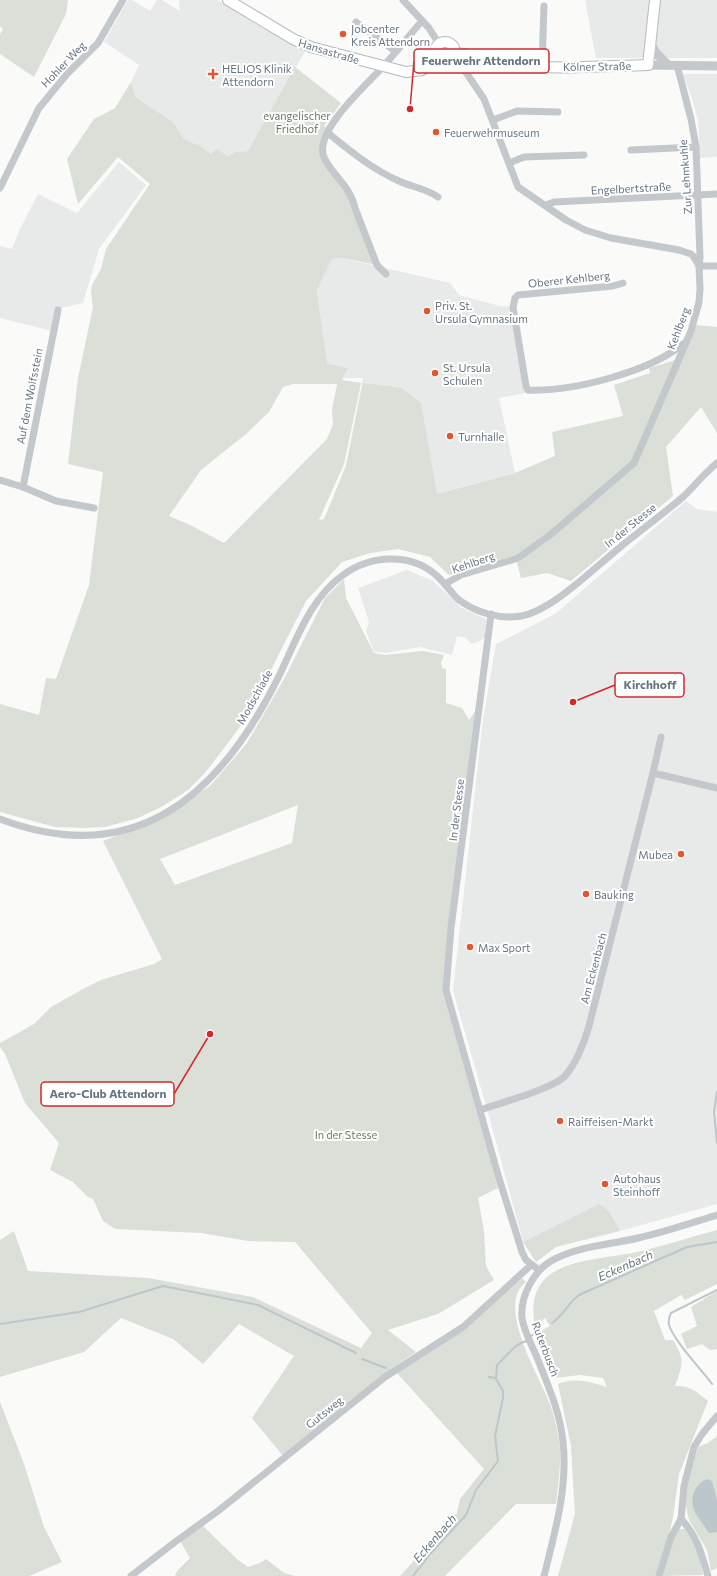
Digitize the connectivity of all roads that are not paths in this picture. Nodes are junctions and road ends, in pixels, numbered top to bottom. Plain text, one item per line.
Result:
1 (123, 0) edge
2 (228, 0) edge
3 (403, 0) edge
4 (655, 0) edge
5 (544, 6) dead end
6 (422, 21) junction
7 (356, 22) dead end
8 (439, 44) junction
9 (651, 44) junction
10 (395, 51) junction
11 (454, 55) junction
12 (438, 59) junction
13 (648, 65) junction
14 (672, 65) junction
15 (382, 66) junction
16 (542, 66) junction
17 (717, 66) edge
18 (558, 112) dead end
19 (493, 120) junction
20 (328, 133) junction
21 (696, 147) junction
22 (631, 150) dead end
23 (584, 155) dead end
24 (509, 163) junction
25 (0, 188) edge
26 (717, 194) edge
27 (698, 195) junction
28 (438, 198) dead end
29 (546, 205) junction
30 (699, 266) junction
31 (717, 266) edge
32 (386, 274) dead end
33 (623, 283) dead end
34 (58, 310) dead end
35 (684, 342) junction
36 (717, 463) edge
37 (0, 480) edge
38 (23, 487) junction
39 (94, 508) dead end
40 (445, 584) junction
41 (491, 614) junction
42 (661, 737) dead end
43 (653, 773) junction
44 (717, 788) edge
45 (0, 819) edge
46 (480, 1110) junction
47 (717, 1215) edge
48 (531, 1265) junction
49 (539, 1270) junction
50 (717, 1416) edge
51 (681, 1520) junction
52 (131, 1576) edge
53 (544, 1576) edge
54 (660, 1576) edge
55 (708, 1576) edge

1 - 25 street, Hohler Weg
2 - 15 main road, Hansastraße
3 - 6 street
4 - 9 main road
5 - 16 street
6 - 8 street
6 - 10 street
7 - 10 street
8 - 11 main road
8 - 12 main road
9 - 13 main road
9 - 14 street
10 - 15 street
11 - 12 main road
11 - 16 main road, Kölner Straße
11 - 19 street
12 - 15 main road, Hansastraße
13 - 14 street, Kölner Straße
13 - 16 main road, Kölner Straße
14 - 17 street, Kölner Straße
14 - 21 street, Zur Lehmkuhle
15 - 20 street
18 - 19 street
19 - 24 street
20 - 28 street
20 - 32 street
21 - 22 street
21 - 27 street, Zur Lehmkuhle
23 - 24 street
24 - 29 street
26 - 27 street, Engelbertstraße
27 - 29 street, Engelbertstraße
27 - 30 street, Zur Lehmkuhle
29 - 30 street
30 - 31 street
30 - 35 street, Kehlberg
33 - 35 street, Oberer Kehlberg
34 - 38 street, Auf dem Wolfsstein
35 - 40 street, Kehlberg
36 - 41 street, In der Stesse
37 - 38 street
38 - 39 street
40 - 41 street, Modschlade
40 - 45 street, Modschlade
41 - 46 street, In der Stesse
42 - 43 street, Am Eckenbach
43 - 44 street
43 - 46 street, Am Eckenbach
46 - 48 street, In der Stesse
47 - 49 street, Ruterbusch
48 - 49 street, In der Stesse
48 - 52 street, Gutsweg
49 - 53 street, Ruterbusch
50 - 51 street
51 - 54 street
51 - 55 street

